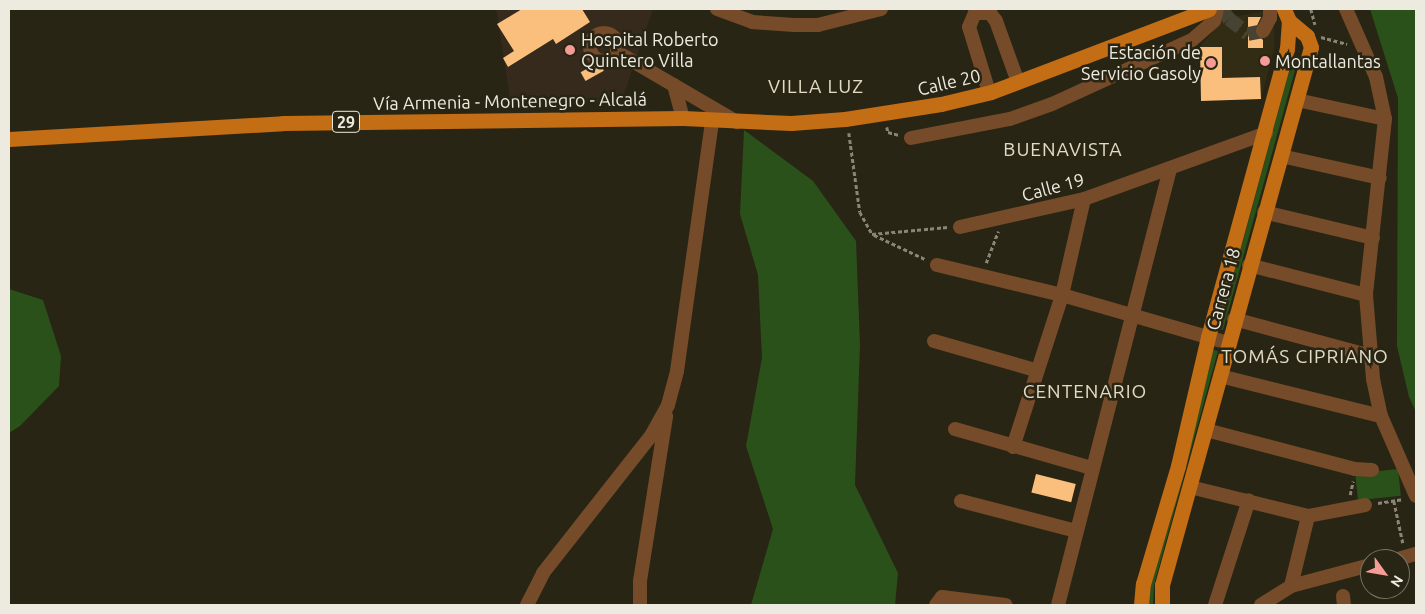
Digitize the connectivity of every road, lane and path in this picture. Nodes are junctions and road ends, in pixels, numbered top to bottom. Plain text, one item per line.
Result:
1 (717, 9) edge
2 (880, 9) edge
3 (1208, 9) edge
4 (1218, 9) edge
5 (1270, 9) edge
6 (1311, 9) edge
7 (1346, 9) edge
8 (1287, 15) edge
9 (1263, 31) dead end
10 (1312, 32) junction
11 (1363, 50) junction
12 (617, 52) dead end
13 (1018, 82) junction
14 (674, 85) junction
15 (989, 92) junction
16 (1297, 100) junction
17 (683, 118) junction
18 (845, 119) junction
19 (1385, 119) junction
20 (712, 121) junction
21 (738, 122) junction
22 (1266, 133) junction
23 (911, 138) dead end
24 (9, 139) edge
25 (1281, 156) junction
26 (1170, 169) junction
27 (1380, 178) junction
28 (1084, 199) junction
29 (1264, 212) junction
30 (1002, 220) junction
31 (960, 227) joint
32 (872, 234) junction
33 (1373, 238) junction
34 (937, 265) joint
35 (1248, 265) junction
36 (981, 277) junction
37 (1366, 295) junction
38 (1062, 296) junction
39 (1133, 317) junction
40 (1234, 319) junction
41 (1208, 337) junction
42 (934, 341) dead end
43 (1228, 343) junction
44 (1371, 356) junction
45 (1035, 370) junction
46 (1220, 376) junction
47 (668, 405) junction
48 (1381, 416) junction
49 (955, 429) dead end
50 (1206, 430) junction
51 (1013, 447) junction
52 (1092, 468) junction
53 (1355, 469) junction
54 (1372, 470) dead end
55 (1190, 487) junction
56 (1416, 496) edge
57 (1249, 500) junction
58 (961, 501) dead end
59 (1394, 501) junction
60 (1365, 505) joint
61 (1348, 508) junction
62 (1308, 516) junction
63 (1076, 530) junction
64 (1405, 549) edge
65 (1360, 568) edge
66 (1291, 586) junction
67 (528, 605) edge
68 (640, 605) edge
69 (936, 605) edge
70 (1003, 605) edge
71 (1058, 605) edge
72 (1141, 605) edge
73 (1162, 605) edge
74 (1215, 605) edge
75 (1261, 605) edge

1 - 2 street
3 - 13 main road, Calle 20
4 - 23 street
5 - 9 street
6 - 10 path
7 - 11 street
8 - 10 main road, Carrera 18
8 - 22 main road, Carrera 18
10 - 11 path
10 - 16 main road, Carrera 18
11 - 19 street
12 - 14 street
13 - 15 main road, Calle 20
13 - 15 street
14 - 17 street
14 - 21 street
15 - 18 main road, Calle 20
16 - 19 street
16 - 25 main road, Carrera 18
17 - 20 main road, Calle 20
17 - 24 main road, Vía Armenia - Montenegro - Alcalá / 29
18 - 21 main road, Calle 20
18 - 32 path
19 - 27 street
20 - 21 main road, Calle 20
20 - 47 street
22 - 26 street, Calle 19
22 - 41 main road, Carrera 18
25 - 27 street
25 - 29 main road, Carrera 18
26 - 28 street, Calle 19
26 - 39 street
27 - 33 street
28 - 30 street, Calle 19
28 - 38 street
29 - 33 street
29 - 35 main road, Carrera 18
30 - 31 street, Calle 19
30 - 36 path
31 - 32 path
32 - 34 path
33 - 37 street
34 - 36 street
35 - 37 street
35 - 40 main road, Carrera 18
36 - 38 street
37 - 44 street
38 - 39 street
38 - 45 street
39 - 41 street
39 - 52 street
40 - 43 main road, Carrera 18
40 - 44 street
41 - 43 street
41 - 72 main road, Carrera 18
42 - 45 street
43 - 46 main road, Carrera 18
44 - 48 street
45 - 51 street
46 - 48 street
46 - 50 main road, Carrera 18
47 - 67 street
47 - 68 street
48 - 56 street
49 - 51 street
50 - 53 street
50 - 55 main road, Carrera 18
51 - 52 street
52 - 63 street
53 - 54 street
53 - 61 path
55 - 57 street
55 - 73 main road, Carrera 18
56 - 59 path
57 - 62 street
57 - 74 street
58 - 63 street
59 - 60 path
59 - 64 path
60 - 61 street
61 - 62 street
62 - 66 street
63 - 71 street
65 - 66 street
66 - 75 street
69 - 70 street

